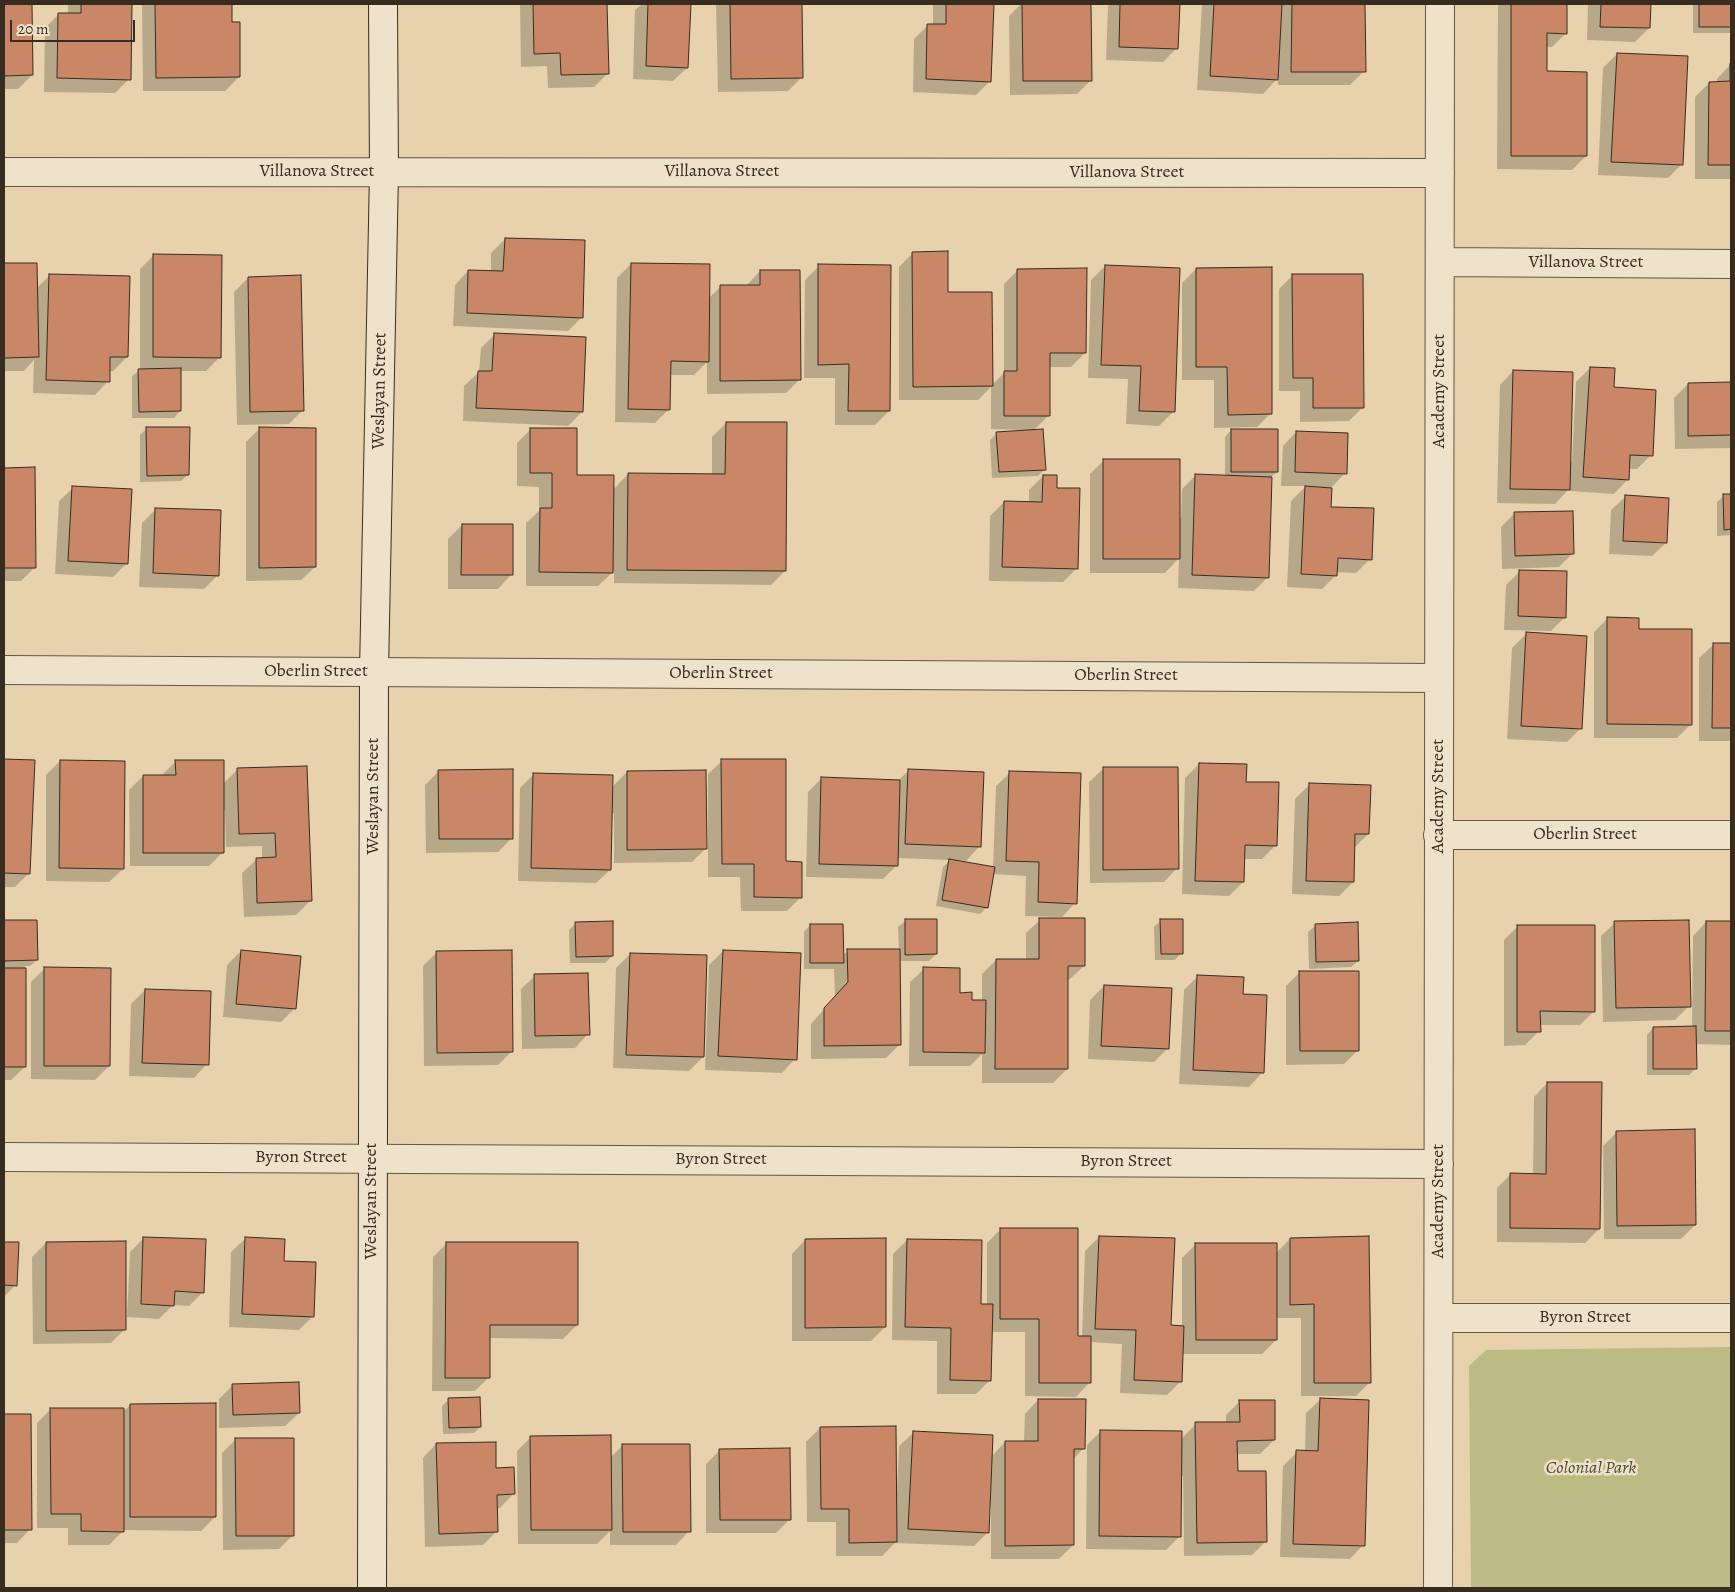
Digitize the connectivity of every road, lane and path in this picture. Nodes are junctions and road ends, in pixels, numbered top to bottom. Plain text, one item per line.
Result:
1 (383, 4) edge
2 (1440, 4) edge
3 (4, 172) edge
4 (384, 172) junction
5 (1440, 173) junction
6 (1440, 262) junction
7 (1731, 264) edge
8 (4, 670) edge
9 (374, 672) junction
10 (1439, 678) junction
11 (1438, 835) junction
12 (1731, 835) edge
13 (4, 1157) edge
14 (372, 1159) junction
15 (1439, 1164) junction
16 (1438, 1318) junction
17 (1731, 1318) edge
18 (372, 1588) edge
19 (1438, 1588) edge

1 - 4 street, Weslayan Street
2 - 5 street, Academy Street
3 - 4 street, Villanova Street
4 - 5 street, Villanova Street
4 - 9 street, Weslayan Street
5 - 6 street, Academy Street
6 - 7 street, Villanova Street
6 - 10 street, Academy Street
8 - 9 street, Oberlin Street
9 - 10 street, Oberlin Street
9 - 14 street, Weslayan Street
10 - 11 street, Academy Street
11 - 12 street, Oberlin Street
11 - 15 street, Academy Street
13 - 14 street, Byron Street
14 - 15 street, Byron Street
14 - 18 street, Weslayan Street
15 - 16 street, Academy Street
16 - 17 street, Byron Street
16 - 19 street, Academy Street

